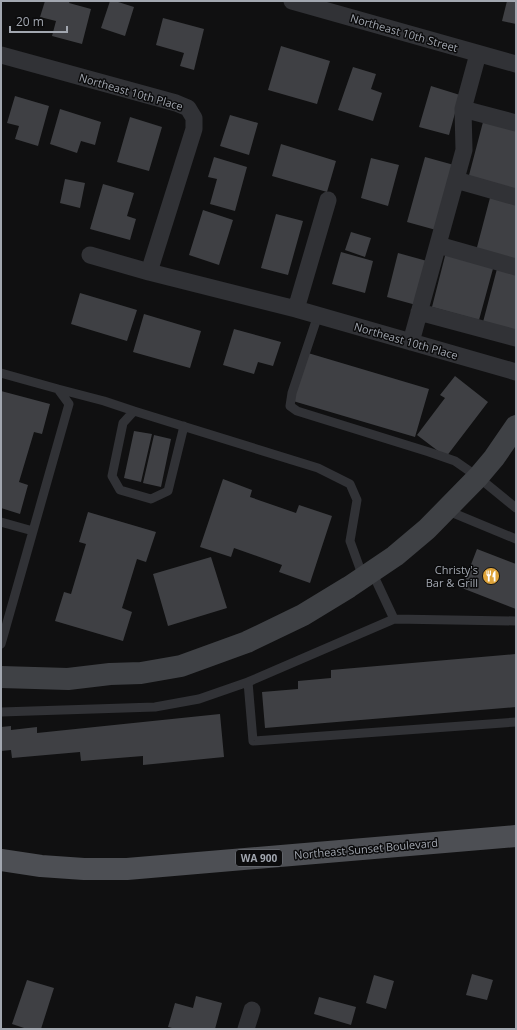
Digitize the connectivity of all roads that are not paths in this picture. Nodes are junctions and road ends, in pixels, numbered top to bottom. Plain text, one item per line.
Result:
1 (292, 1) edge
2 (478, 54) junction
3 (1, 55) edge
4 (516, 64) edge
5 (463, 109) junction
6 (516, 123) edge
7 (456, 180) junction
8 (516, 197) edge
9 (328, 200) dead end
10 (438, 245) junction
11 (90, 255) dead end
12 (516, 267) edge
13 (149, 272) junction
14 (296, 309) junction
15 (419, 312) junction
16 (318, 315) junction
17 (516, 338) edge
18 (411, 342) junction
19 (516, 372) edge
20 (1, 373) edge
21 (58, 389) junction
22 (134, 411) junction
23 (184, 426) junction
24 (513, 437) edge
25 (478, 477) junction
26 (516, 508) edge
27 (446, 510) junction
28 (1, 522) edge
29 (33, 531) junction
30 (516, 539) edge
31 (368, 575) junction
32 (394, 619) junction
33 (516, 621) edge
34 (1, 644) edge
35 (1, 677) edge
36 (248, 682) junction
37 (1, 712) edge
38 (516, 722) edge
39 (516, 836) edge
40 (1, 860) edge
41 (252, 1010) dead end
42 (246, 1029) edge

1 - 2 street, Northeast 10th Street
2 - 4 street, Northeast 10th Street
2 - 5 street
3 - 13 street, Northeast 10th Place
5 - 6 street
5 - 7 street
7 - 8 street
7 - 10 street
9 - 14 street
10 - 12 street
10 - 15 street
11 - 13 street, Northeast 10th Place
13 - 14 street, Northeast 10th Place
14 - 16 street, Northeast 10th Place
15 - 17 street
15 - 18 street
16 - 18 street, Northeast 10th Place
16 - 25 lane
18 - 19 street, Northeast 10th Place
20 - 21 lane
21 - 22 lane
21 - 29 lane
22 - 23 lane
22 - 23 lane
23 - 31 lane
24 - 25 main road
25 - 26 lane
25 - 27 main road
27 - 30 lane
27 - 31 main road
28 - 29 lane
29 - 34 lane
31 - 32 lane
31 - 35 main road
32 - 33 lane
32 - 36 lane
36 - 37 lane
36 - 38 lane
39 - 40 main road, Northeast Sunset Boulevard / WA 900
41 - 42 street

